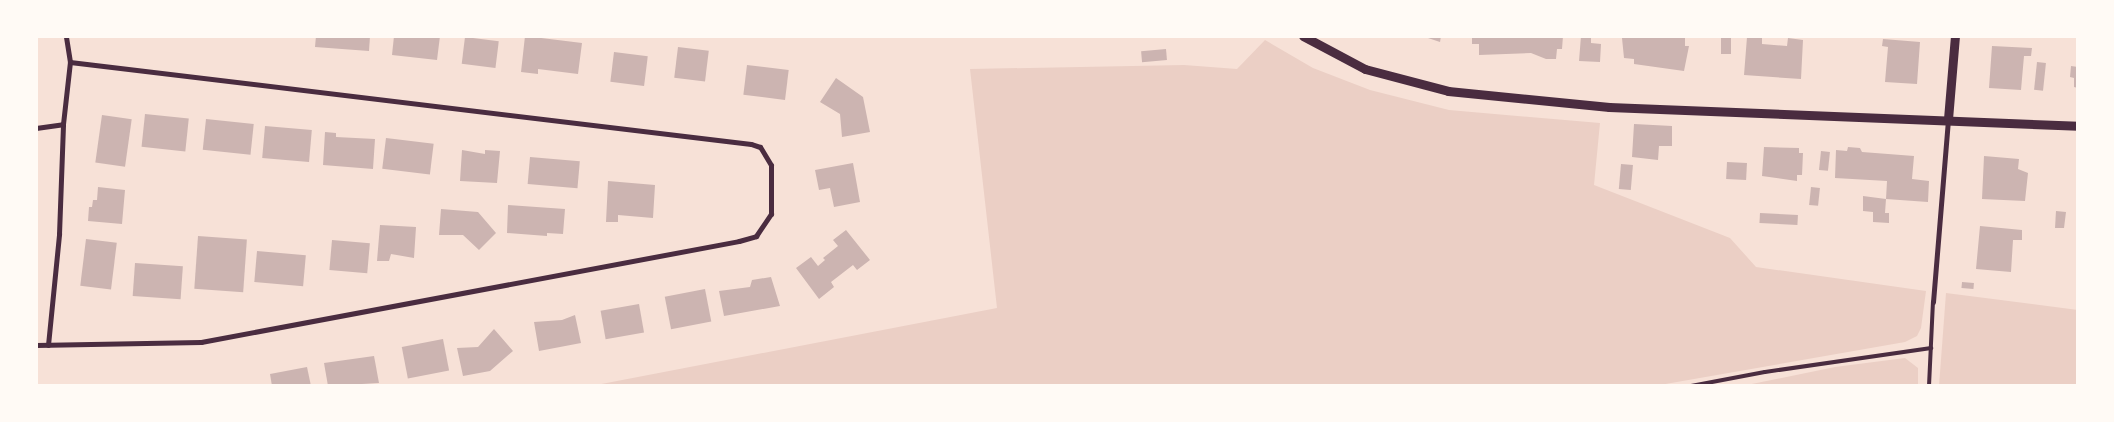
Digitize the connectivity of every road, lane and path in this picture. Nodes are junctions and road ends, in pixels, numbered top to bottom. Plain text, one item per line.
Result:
1 (66, 36) edge
2 (1303, 36) edge
3 (1955, 36) edge
4 (70, 62) junction
5 (1948, 119) junction
6 (63, 124) junction
7 (2078, 126) edge
8 (36, 128) edge
9 (1933, 302) joint
10 (48, 344) junction
11 (36, 345) edge
12 (1931, 348) junction
13 (1691, 386) edge
14 (1929, 386) edge

1 - 4 street
2 - 5 street
3 - 5 street
4 - 6 street
4 - 10 street
5 - 7 street
5 - 9 street
6 - 8 street
6 - 10 street
9 - 12 lane
10 - 11 street
12 - 13 lane
12 - 14 lane

